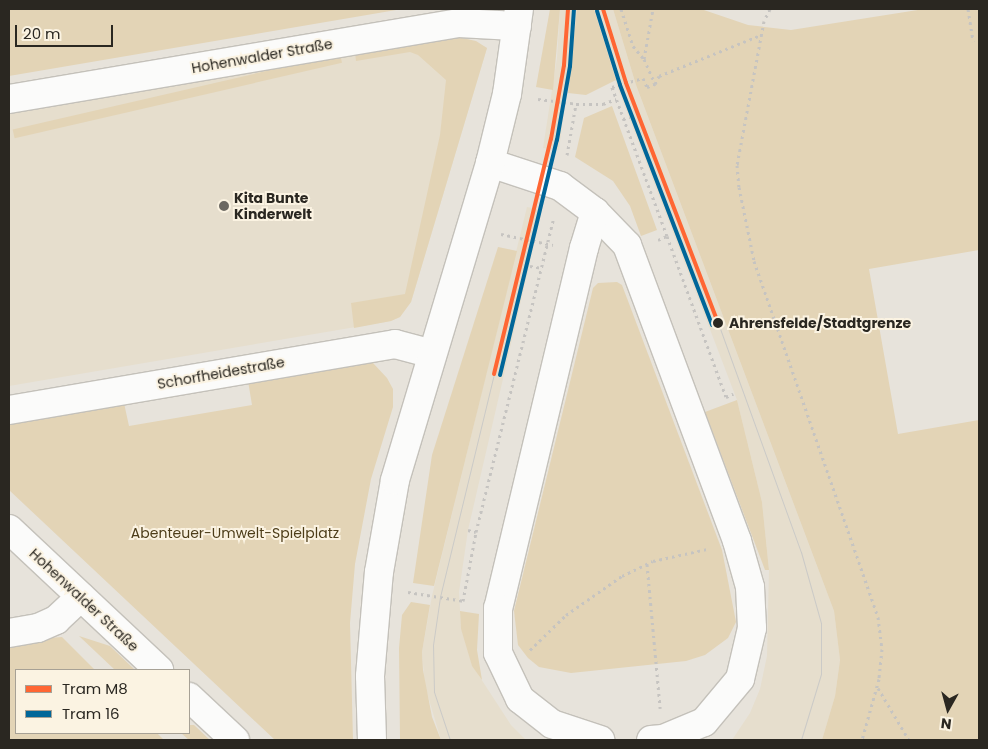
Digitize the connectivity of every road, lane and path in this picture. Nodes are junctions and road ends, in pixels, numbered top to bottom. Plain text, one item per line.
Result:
1 (622, 9) edge
2 (653, 9) edge
3 (770, 9) edge
4 (968, 9) edge
5 (518, 17) edge
6 (762, 35) junction
7 (973, 42) dead end
8 (644, 59) junction
9 (655, 84) junction
10 (9, 99) edge
11 (616, 99) junction
12 (552, 101) dead end
13 (576, 104) junction
14 (630, 117) dead end
15 (623, 119) junction
16 (567, 154) dead end
17 (490, 163) junction
18 (595, 212) junction
19 (555, 214) dead end
20 (667, 236) junction
21 (520, 238) dead end
22 (535, 241) dead end
23 (652, 242) dead end
24 (530, 266) dead end
25 (542, 268) junction
26 (432, 354) junction
27 (733, 394) dead end
28 (9, 410) edge
29 (9, 529) edge
30 (468, 530) dead end
31 (476, 532) junction
32 (717, 546) dead end
33 (647, 564) junction
34 (399, 590) dead end
35 (81, 597) junction
36 (9, 633) edge
37 (531, 649) dead end
38 (158, 669) edge
39 (877, 688) junction
40 (190, 699) edge
41 (235, 740) edge
42 (372, 740) edge
43 (600, 740) edge
44 (657, 740) edge
45 (862, 740) edge
46 (909, 740) edge

1 - 8 path
2 - 8 path
3 - 6 path
4 - 7 path
5 - 10 street, Hohenwalder Straße
5 - 17 street
6 - 9 path
6 - 39 path
8 - 9 path
9 - 11 path
11 - 13 path
11 - 15 path
12 - 13 path
13 - 16 path
14 - 15 path
15 - 20 path
17 - 18 street
17 - 26 street
18 - 43 street
18 - 44 street
19 - 25 path
20 - 23 path
20 - 27 path
21 - 22 path
24 - 25 path
25 - 31 path
26 - 28 street, Schorfheidestraße
26 - 42 street
29 - 35 street, Hohenwalder Straße
30 - 31 path
31 - 34 path
32 - 33 path
33 - 37 path
33 - 44 path
35 - 36 street
35 - 38 street, Hohenwalder Straße
39 - 45 path
39 - 46 path
40 - 41 street

